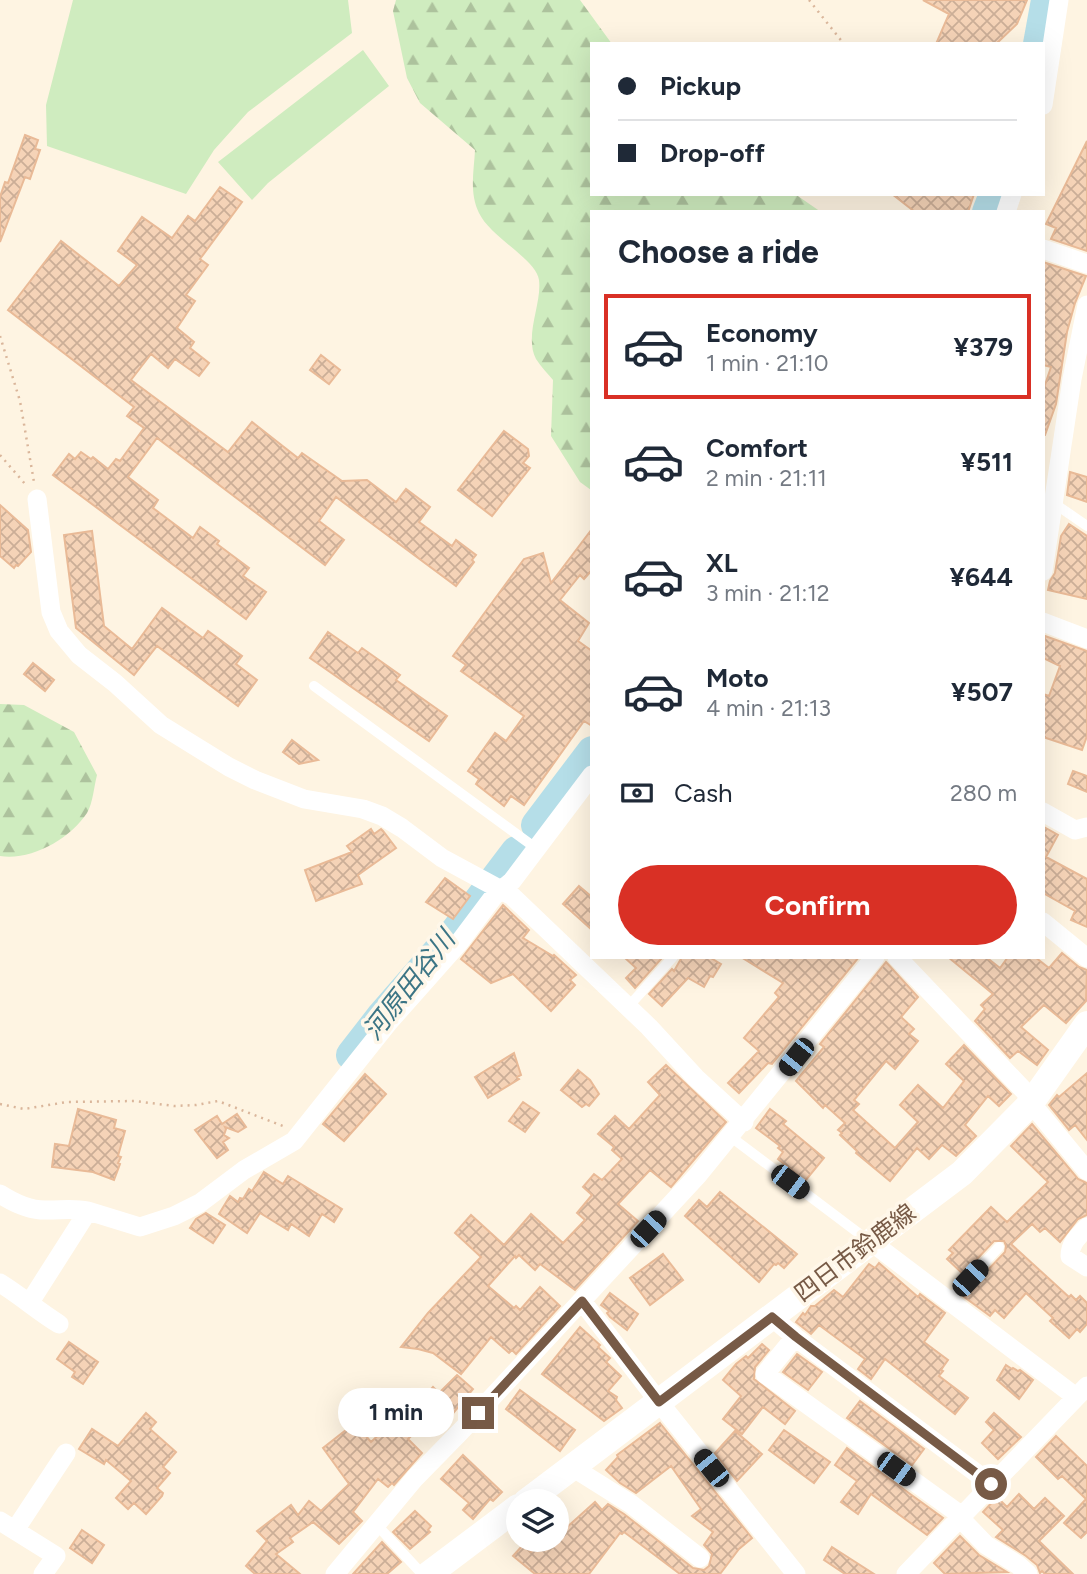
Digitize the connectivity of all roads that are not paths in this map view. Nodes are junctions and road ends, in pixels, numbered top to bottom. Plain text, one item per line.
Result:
1 (1059, 0) edge
2 (1045, 91) edge
3 (1045, 250) edge
4 (1087, 264) edge
5 (1087, 305) edge
6 (1051, 498) edge
7 (37, 499) road end
8 (1087, 527) edge
9 (1045, 553) edge
10 (1045, 623) edge
11 (1087, 639) edge
12 (314, 686) dead end
13 (590, 778) edge
14 (590, 792) edge
15 (1045, 813) edge
16 (560, 818) junction
17 (1087, 827) edge
18 (537, 849) junction
19 (494, 886) junction
20 (1045, 924) edge
21 (1087, 958) edge
22 (671, 959) edge
23 (873, 959) edge
24 (899, 959) edge
25 (628, 1007) junction
26 (1082, 1036) edge
27 (1032, 1102) junction
28 (744, 1122) junction
29 (731, 1137) junction
30 (1084, 1161) edge
31 (0, 1194) edge
32 (88, 1211) junction
33 (1087, 1227) edge
34 (870, 1241) junction
35 (999, 1247) dead end
36 (1087, 1267) edge
37 (0, 1283) edge
38 (947, 1299) junction
39 (582, 1301) junction
40 (30, 1302) junction
41 (772, 1317) junction
42 (59, 1324) dead end
43 (796, 1337) junction
44 (1082, 1392) edge
45 (659, 1402) junction
46 (66, 1453) dead end
47 (572, 1467) junction
48 (991, 1484) junction
49 (543, 1489) edge
50 (506, 1516) edge
51 (961, 1517) junction
52 (376, 1524) junction
53 (8, 1525) edge
54 (700, 1558) dead end
55 (43, 1574) edge
56 (335, 1574) edge
57 (422, 1574) edge
58 (429, 1574) edge
59 (796, 1574) edge
60 (906, 1574) edge
61 (1028, 1574) edge

1 - 2 street
3 - 4 street
5 - 6 street
6 - 8 lane
6 - 9 street
7 - 19 street
10 - 11 street
12 - 18 lane
13 - 16 street
14 - 16 lane
15 - 17 street
16 - 18 street
18 - 19 street
19 - 25 street
19 - 32 street
20 - 21 street
22 - 25 lane
23 - 28 street
24 - 27 street
25 - 28 street
26 - 27 main road, 四日市鈴鹿線
27 - 30 street
27 - 34 main road, 四日市鈴鹿線
28 - 29 street
29 - 34 lane
29 - 39 street
31 - 32 street
32 - 40 street
33 - 36 street
34 - 38 street
34 - 41 main road, 四日市鈴鹿線
35 - 38 lane
37 - 40 street
38 - 44 street
39 - 45 street
39 - 52 street
40 - 42 street
41 - 43 street
41 - 45 main road, 四日市鈴鹿線
43 - 48 street
43 - 51 street
44 - 48 street
45 - 47 main road, 四日市鈴鹿線
45 - 59 street
46 - 53 street
47 - 49 main road, 四日市鈴鹿線
47 - 54 street
48 - 51 street
50 - 58 main road
51 - 60 street
51 - 61 street
52 - 56 street
52 - 57 lane
53 - 55 street

